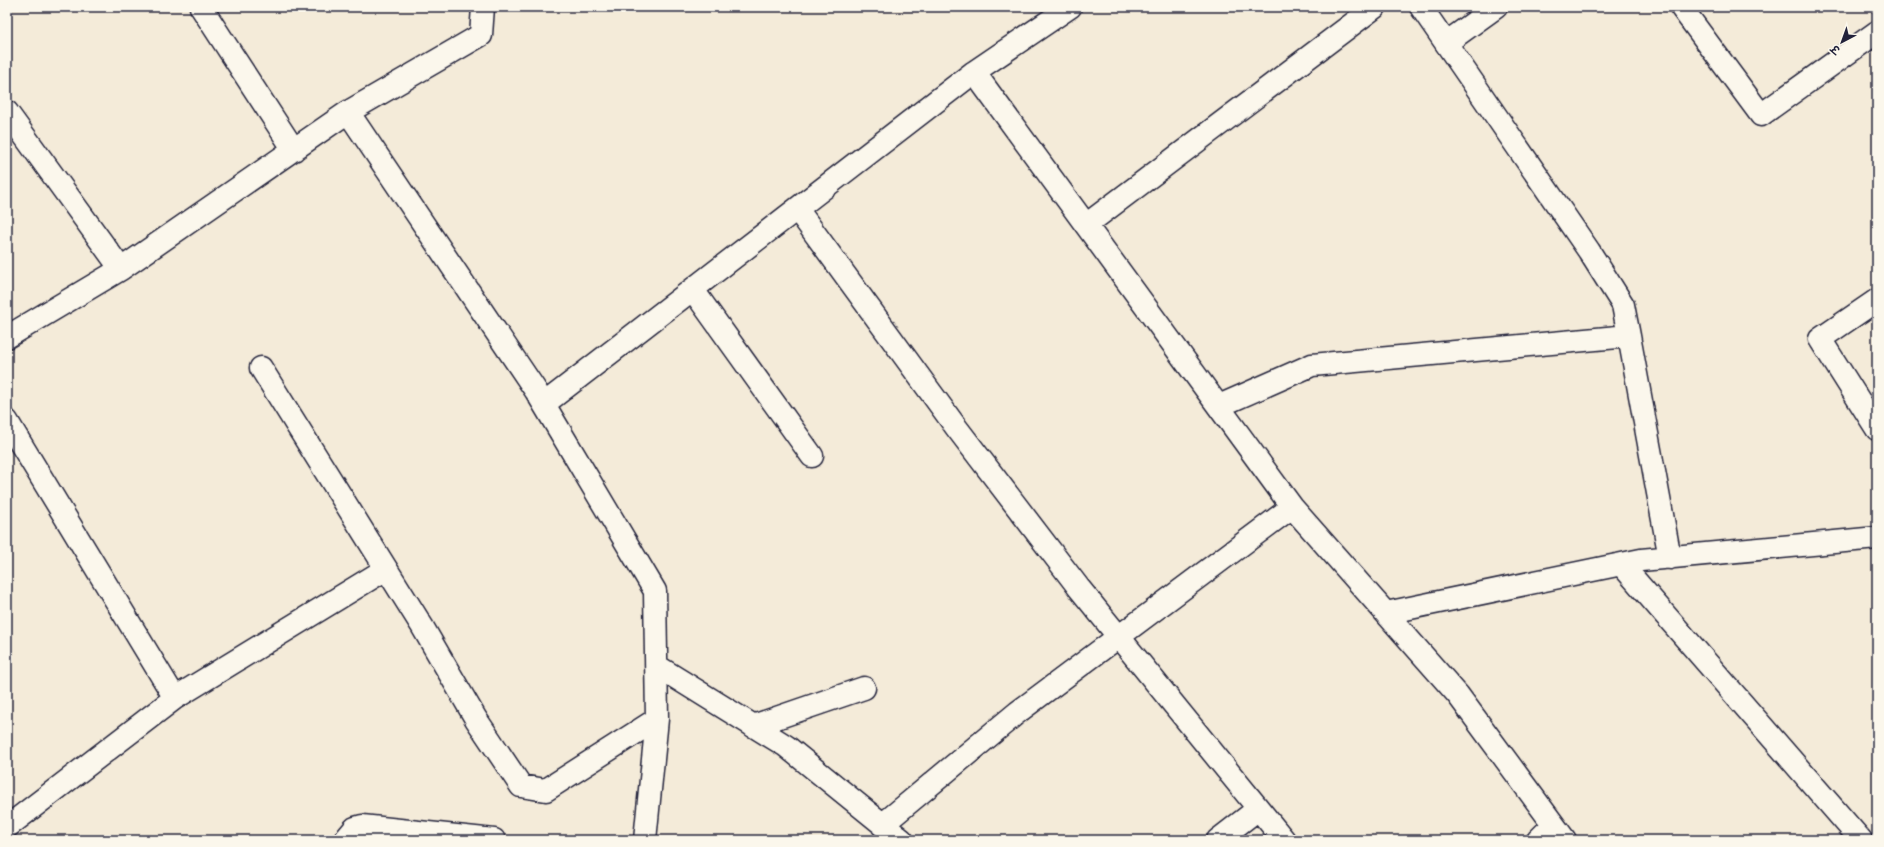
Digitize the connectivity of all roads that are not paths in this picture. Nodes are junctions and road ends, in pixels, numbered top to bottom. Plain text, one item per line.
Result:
1 (201, 7) edge
2 (483, 7) edge
3 (1070, 7) edge
4 (1375, 7) edge
5 (1421, 7) edge
6 (1496, 7) edge
7 (1681, 7) edge
8 (1877, 32) edge
9 (1446, 43) junction
10 (974, 72) junction
11 (7, 112) edge
12 (348, 112) junction
13 (294, 150) junction
14 (797, 209) junction
15 (1086, 225) junction
16 (121, 269) junction
17 (693, 290) junction
18 (1877, 300) edge
19 (1629, 336) junction
20 (7, 337) edge
21 (261, 368) dead end
22 (544, 404) junction
23 (1219, 406) junction
24 (7, 421) edge
25 (1877, 429) edge
26 (812, 456) dead end
27 (1292, 507) junction
28 (1877, 538) edge
29 (1670, 558) junction
30 (1621, 564) junction
31 (386, 569) junction
32 (1386, 613) junction
33 (1118, 637) junction
34 (657, 666) junction
35 (864, 688) dead end
36 (175, 698) junction
37 (657, 719) junction
38 (753, 726) junction
39 (1258, 809) junction
40 (882, 825) junction
41 (7, 827) edge
42 (1552, 835) edge
43 (345, 840) edge
44 (494, 840) edge
45 (644, 840) edge
46 (902, 840) edge
47 (1218, 840) edge
48 (1284, 840) edge
49 (1861, 840) edge

1 - 13 street
2 - 12 street
3 - 10 street
4 - 15 street
5 - 9 street
6 - 9 street
7 - 8 street
9 - 19 street
10 - 14 street
10 - 15 street
11 - 16 street
12 - 13 street
12 - 22 street
13 - 16 street
14 - 17 street
14 - 33 street
15 - 23 street
16 - 20 street
17 - 22 street
17 - 26 street
18 - 25 street
19 - 23 street
19 - 29 street
21 - 31 street
22 - 34 street
23 - 27 street
24 - 36 street
27 - 32 street
27 - 33 street
28 - 29 street
29 - 30 street
30 - 32 street
30 - 49 street
31 - 36 street
31 - 37 street
32 - 42 street
33 - 39 street
33 - 40 street
34 - 37 street
34 - 38 street
35 - 38 street
36 - 41 street
37 - 45 street
38 - 40 street
39 - 47 street
39 - 48 street
40 - 46 street
43 - 44 street

